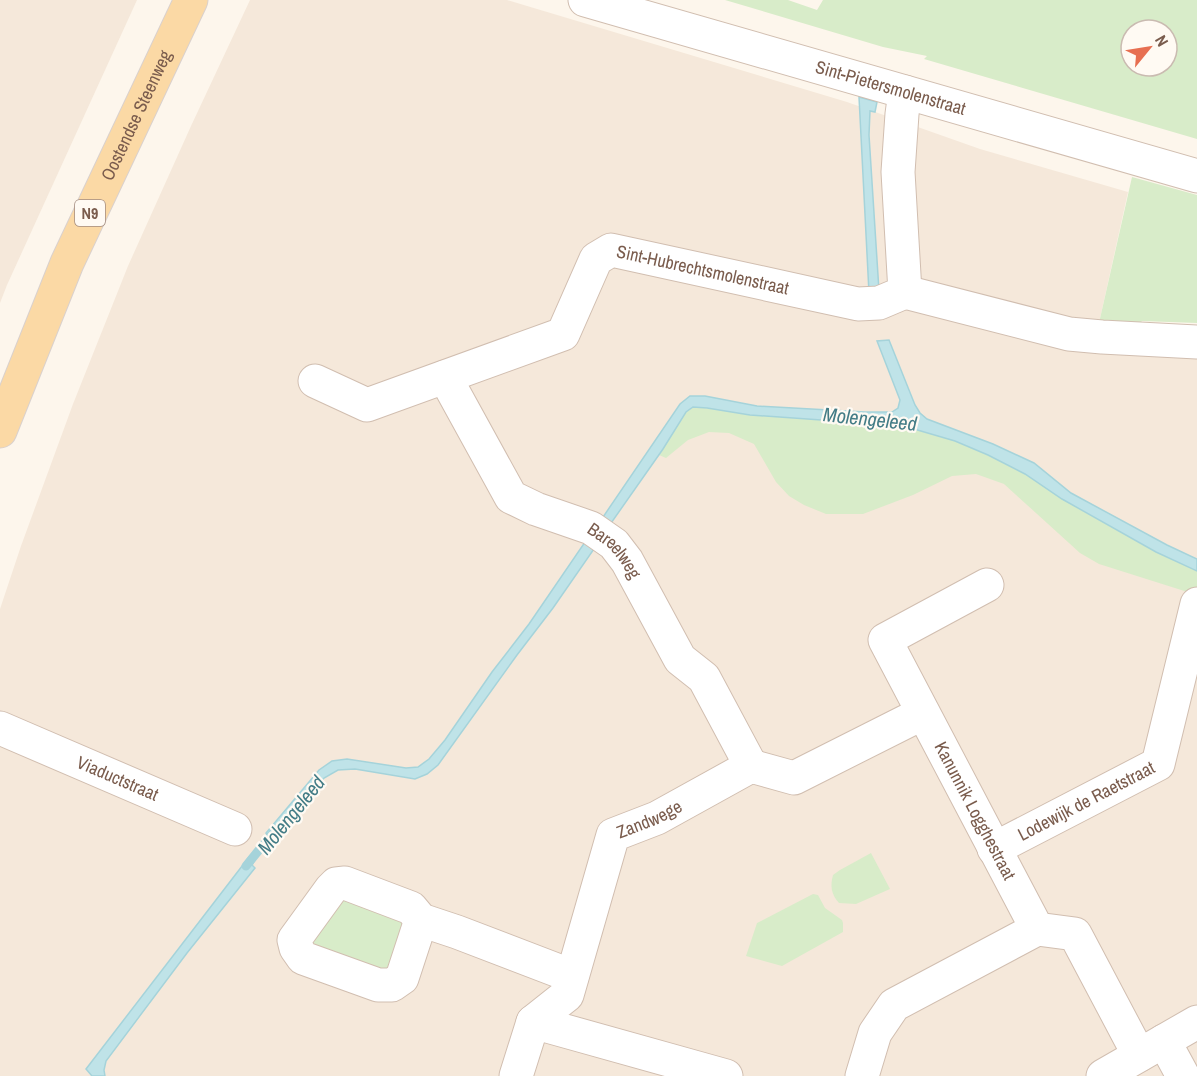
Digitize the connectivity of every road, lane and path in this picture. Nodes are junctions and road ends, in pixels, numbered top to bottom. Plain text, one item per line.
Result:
1 (191, 0) edge
2 (585, 0) edge
3 (905, 92) junction
4 (1197, 176) edge
5 (905, 292) junction
6 (1197, 342) edge
7 (445, 377) junction
8 (315, 381) dead end
9 (0, 431) edge
10 (987, 585) dead end
11 (1197, 604) edge
12 (923, 713) junction
13 (0, 728) edge
14 (751, 766) junction
15 (235, 829) dead end
16 (994, 849) junction
17 (421, 920) dead end
18 (1037, 929) junction
19 (572, 976) junction
20 (533, 1022) junction
21 (1197, 1022) edge
22 (1129, 1063) edge
23 (516, 1076) edge
24 (726, 1076) edge
25 (862, 1076) edge
26 (1183, 1076) edge

1 - 9 main road, Oostendse Steenweg / N9
2 - 3 street, Sint-Pietersmolenstraat
3 - 4 street, Sint-Pietersmolenstraat
3 - 5 street
5 - 6 street
5 - 7 street, Sint-Hubrechtsmolenstraat
7 - 8 street, Sint-Hubrechtsmolenstraat
7 - 14 street, Bareelweg
10 - 12 street, Kanunnik Logghestraat
11 - 16 street, Lodewijk de Raetstraat
12 - 14 street
12 - 16 street, Kanunnik Logghestraat
13 - 15 street, Viaductstraat
14 - 19 street, Zandwege
16 - 18 street, Kanunnik Logghestraat
17 - 19 street
18 - 22 street
18 - 25 street
19 - 20 street, Zandwege
20 - 23 street
20 - 24 street
21 - 22 street
22 - 26 street

